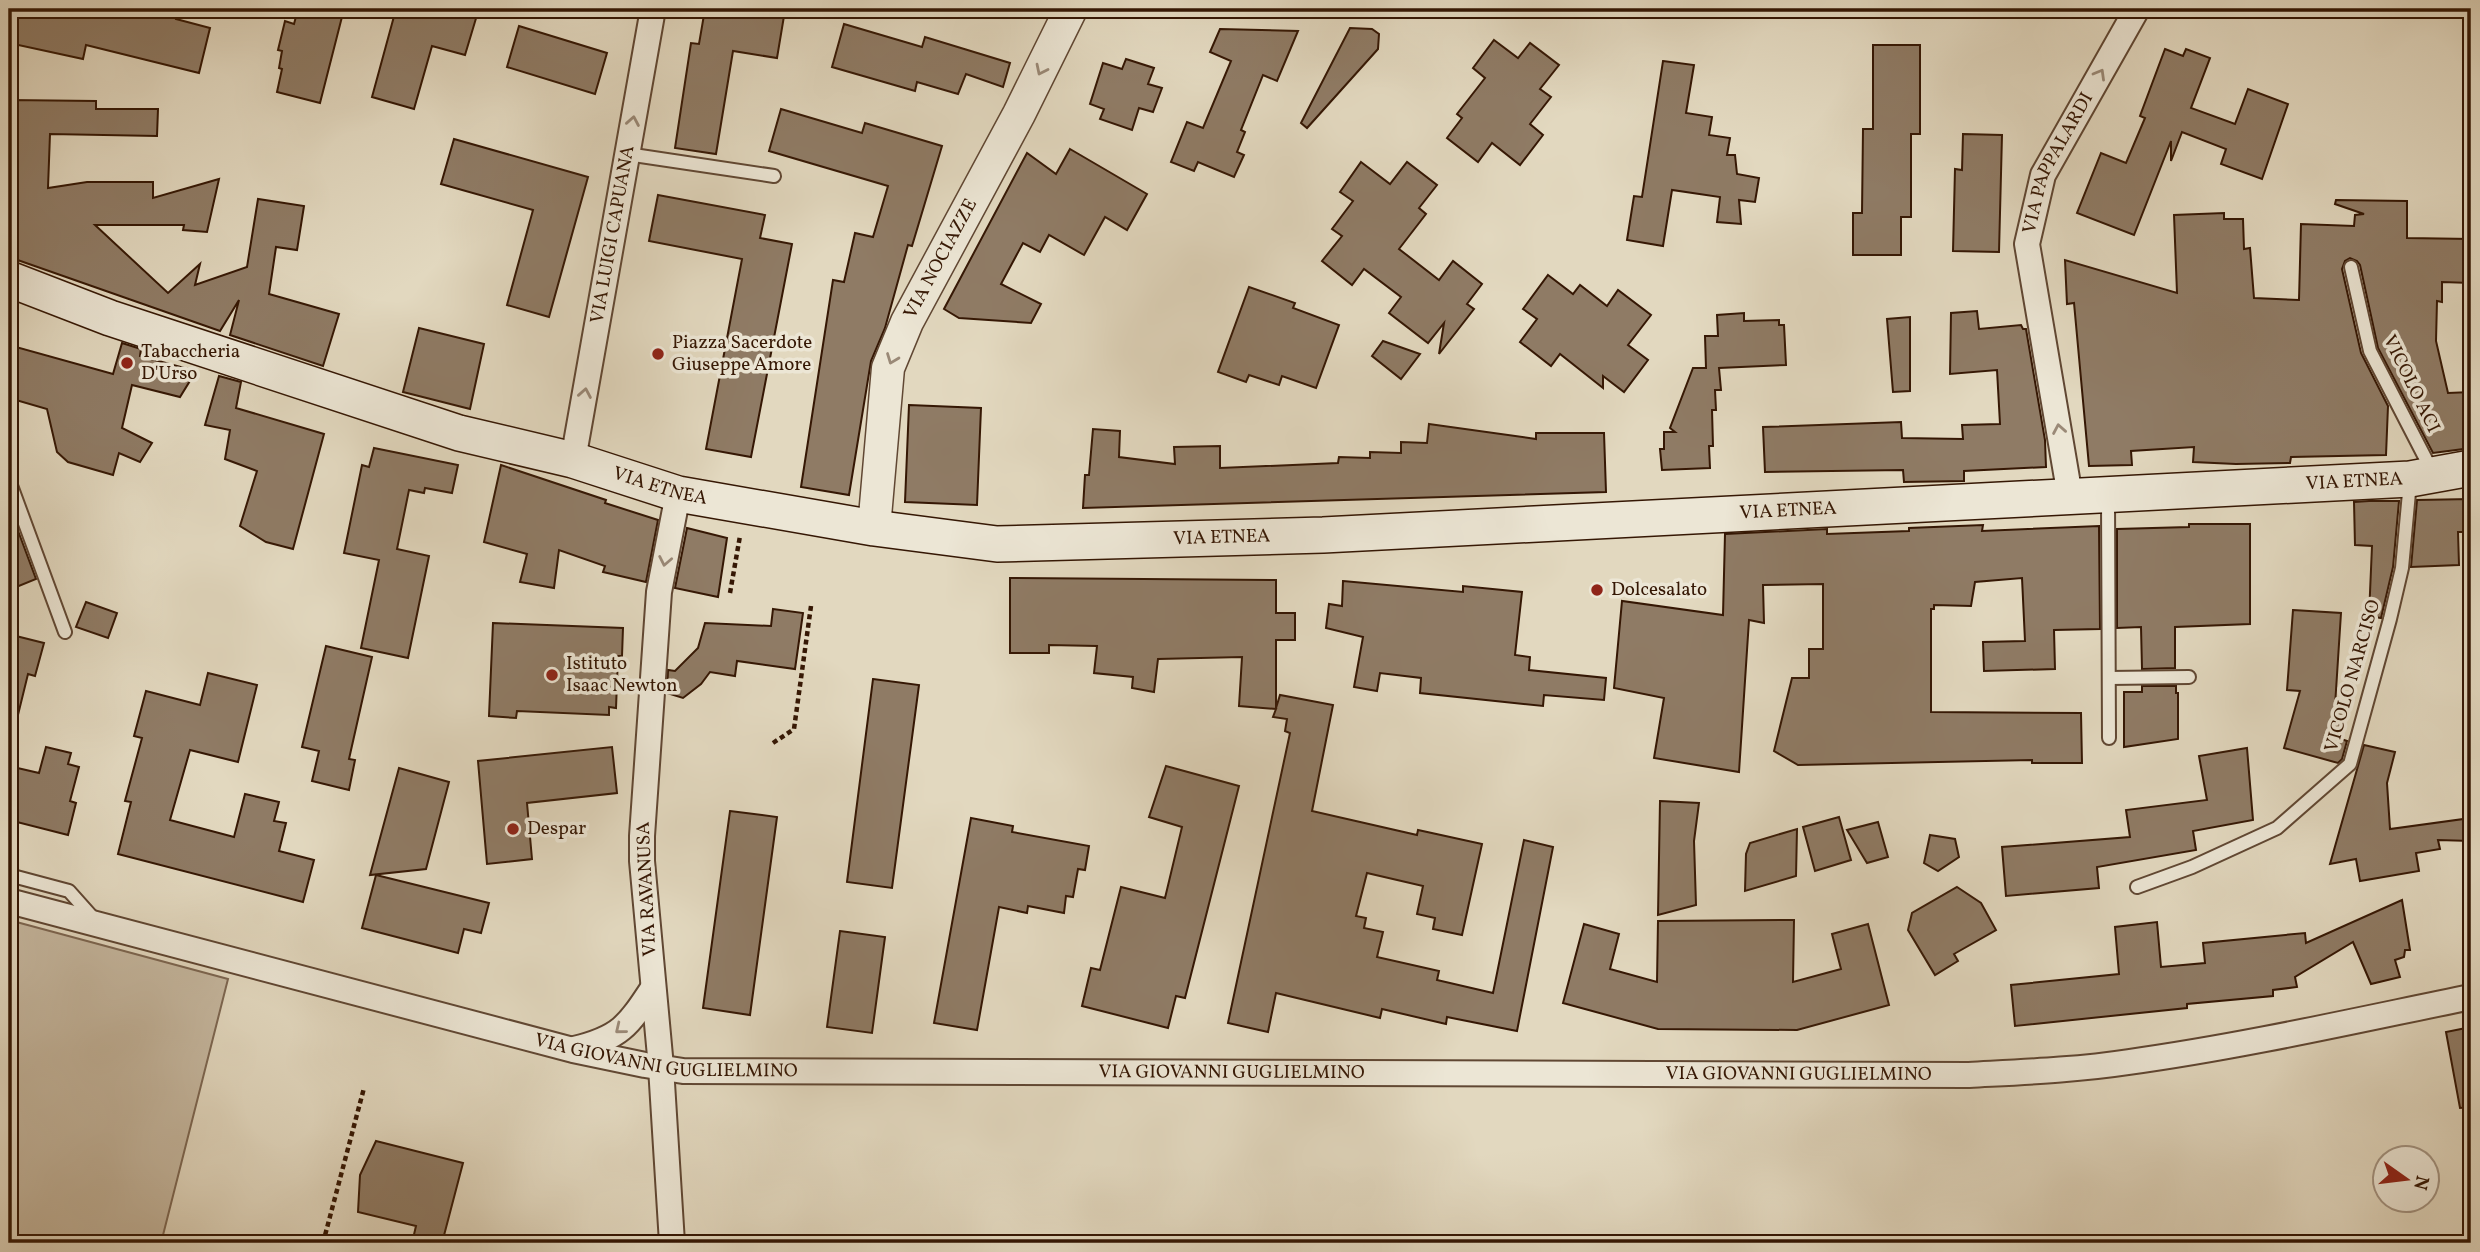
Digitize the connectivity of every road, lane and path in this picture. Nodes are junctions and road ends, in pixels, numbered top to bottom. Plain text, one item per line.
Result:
1 (1071, 9) edge
2 (2137, 9) edge
3 (652, 14) edge
4 (627, 154) junction
5 (774, 176) dead end
6 (2351, 267) dead end
7 (9, 279) edge
8 (573, 460) junction
9 (2471, 468) edge
10 (2422, 476) junction
11 (9, 480) edge
12 (678, 494) junction
13 (2108, 494) junction
14 (2070, 496) junction
15 (874, 528) junction
16 (740, 536) dead end
17 (730, 593) dead end
18 (811, 606) dead end
19 (65, 632) dead end
20 (2189, 677) dead end
21 (2109, 678) junction
22 (2109, 738) dead end
23 (773, 743) dead end
24 (9, 875) edge
25 (2137, 887) dead end
26 (9, 901) edge
27 (99, 925) junction
28 (653, 988) junction
29 (2471, 997) edge
30 (573, 1050) junction
31 (661, 1067) junction
32 (365, 1088) dead end
33 (323, 1243) edge
34 (672, 1243) edge

1 -> 15 street, VIA NOCIAZZE
14 -> 2 street, VIA PAPPALARDI
4 -> 3 street, VIA LUIGI CAPUANA
4 - 5 lane
8 -> 4 street, VIA LUIGI CAPUANA
6 - 10 lane, VICOLO ACI
7 - 8 main road, VIA ETNEA
8 - 12 main road, VIA ETNEA
9 - 10 main road, VIA ETNEA
10 - 13 main road, VIA ETNEA
10 - 25 lane, VICOLO NARCISO
11 - 19 lane
12 - 15 main road, VIA ETNEA
12 -> 28 street, VIA RAVANUSA
13 - 14 main road, VIA ETNEA
13 - 21 lane
14 - 15 main road, VIA ETNEA
16 - 17 path
18 - 23 path
20 - 21 lane
21 - 22 lane
24 - 27 lane
26 - 27 street, VIA GIOVANNI GUGLIELMINO
27 - 30 street, VIA GIOVANNI GUGLIELMINO
28 -> 30 street
28 - 31 street, VIA RAVANUSA
29 - 31 street, VIA GIOVANNI GUGLIELMINO
30 - 31 street, VIA GIOVANNI GUGLIELMINO
31 - 34 street, VIA RAVANUSA
32 - 33 path

